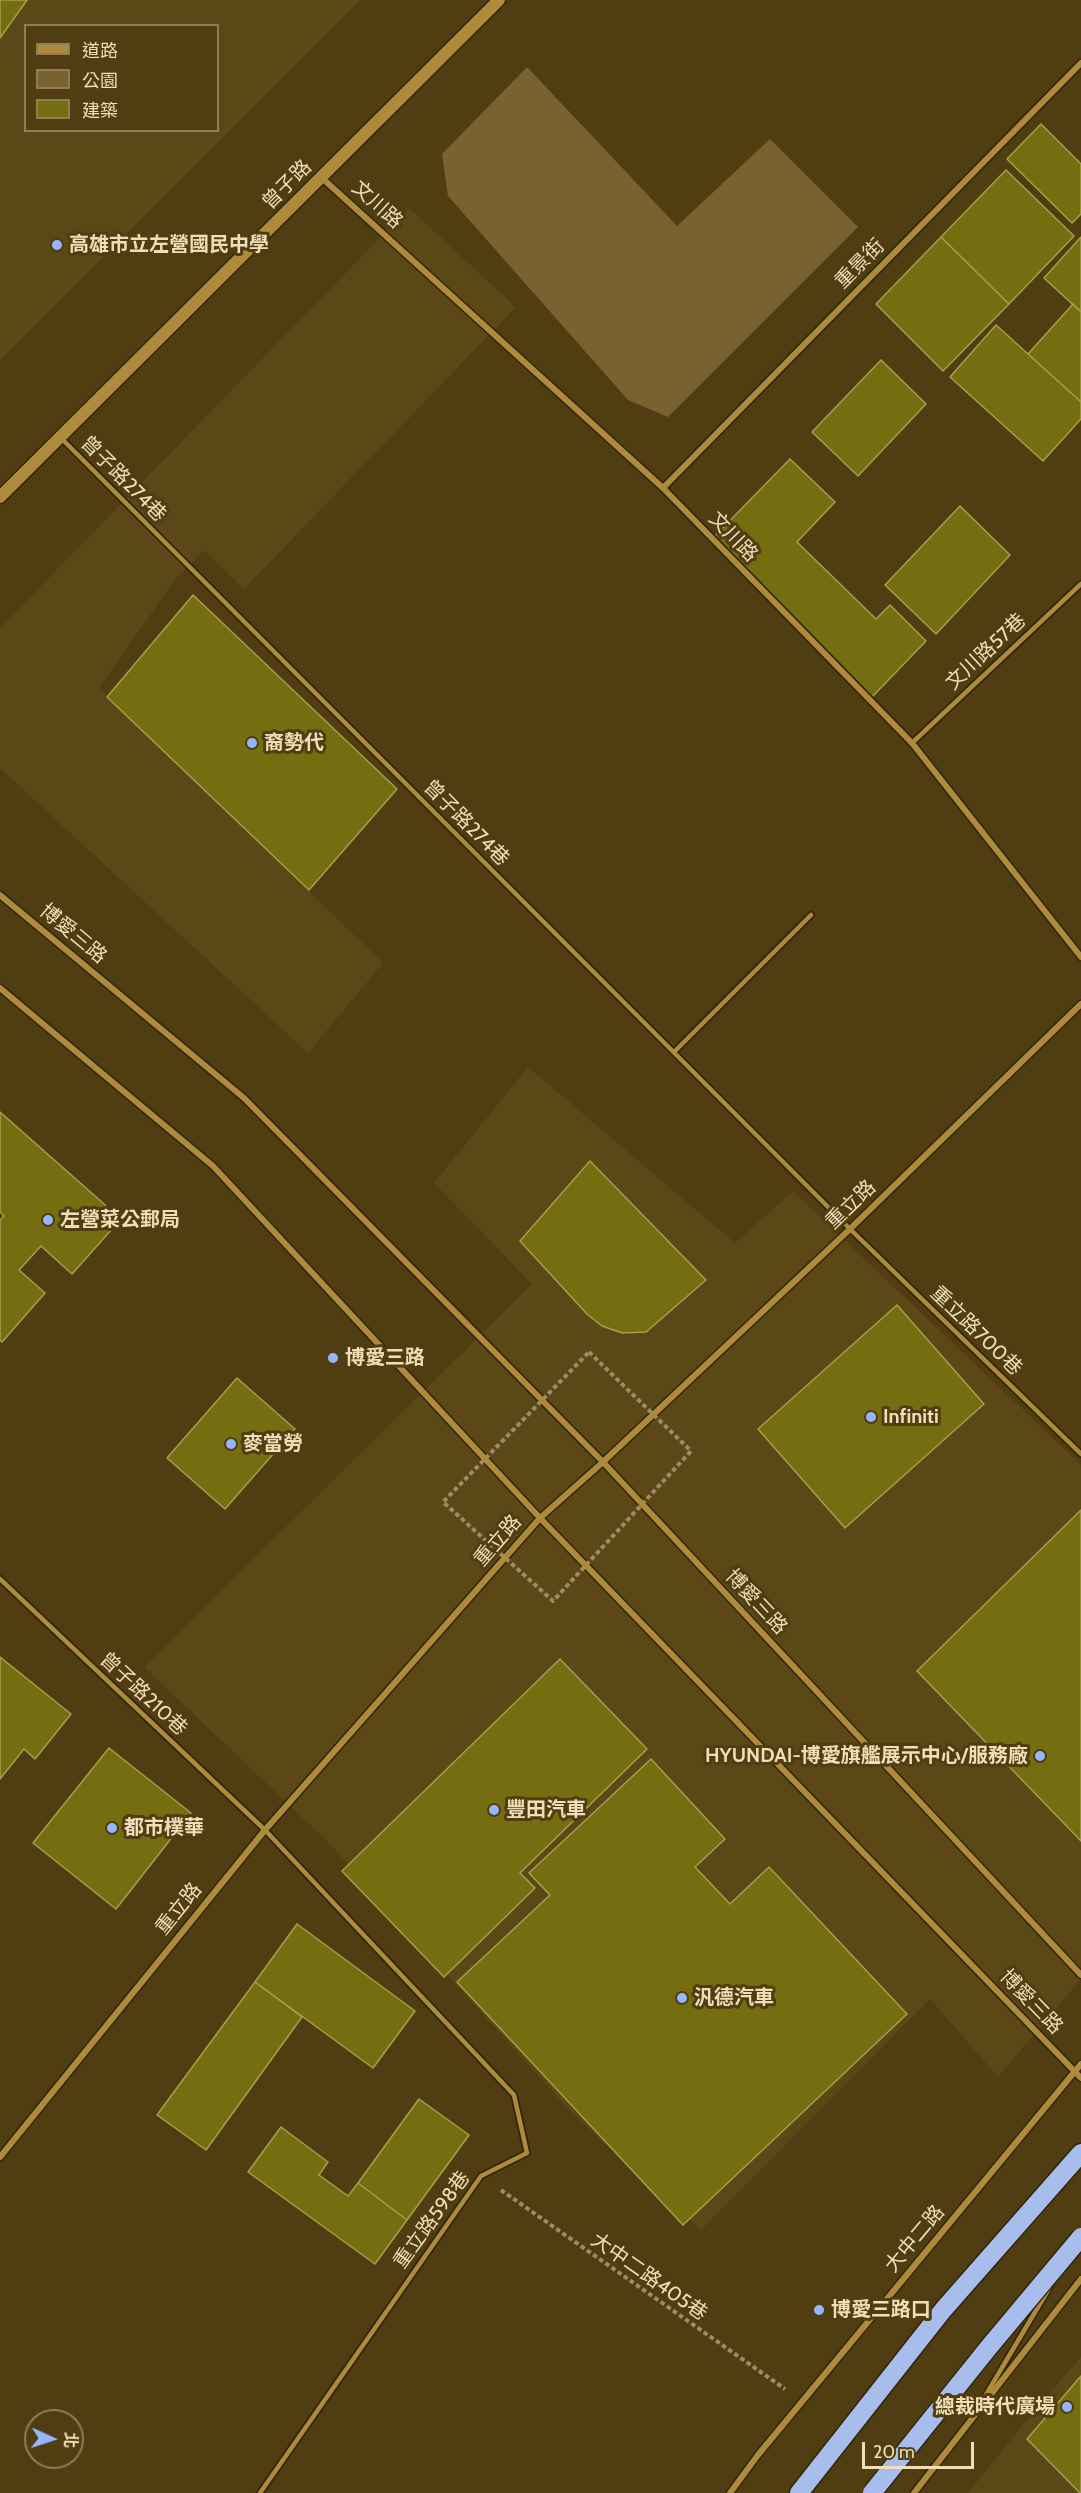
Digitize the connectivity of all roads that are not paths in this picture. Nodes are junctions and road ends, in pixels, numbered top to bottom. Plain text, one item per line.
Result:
1 (499, 0) edge
2 (1081, 63) edge
3 (322, 178) junction
4 (61, 438) junction
5 (663, 488) junction
6 (0, 497) edge
7 (1081, 584) edge
8 (912, 742) junction
9 (0, 895) edge
10 (811, 915) dead end
11 (1081, 957) edge
12 (0, 988) edge
13 (1081, 1004) edge
14 (674, 1052) junction
15 (850, 1229) junction
16 (1081, 1454) edge
17 (603, 1462) junction
18 (540, 1518) junction
19 (0, 1579) edge
20 (265, 1830) junction
21 (1081, 1976) edge
22 (1081, 2064) edge
23 (1075, 2071) junction
24 (1081, 2078) edge
25 (1081, 2153) edge
26 (0, 2157) edge
27 (1081, 2236) edge
28 (1058, 2274) dead end
29 (1081, 2279) edge
30 (1052, 2284) dead end
31 (970, 2421) junction
32 (260, 2493) edge
33 (730, 2493) edge
34 (799, 2493) edge
35 (872, 2493) edge
36 (914, 2493) edge

1 - 3 street, 曾子路
2 - 5 street, 重景街
3 - 4 street, 曾子路
3 - 5 street, 文川路
4 - 6 street, 曾子路
4 - 14 lane, 曾子路274巷
5 - 8 street, 文川路
7 - 8 lane, 文川路57巷
8 - 11 street, 文川路
9 - 17 street, 博愛三路
10 - 14 lane
12 - 18 street, 博愛三路
13 - 15 street, 重立路
14 - 15 lane, 曾子路274巷
15 - 16 lane, 重立路700巷
15 - 17 street, 重立路
17 - 18 street, 重立路
17 - 21 street, 博愛三路
18 - 20 street, 重立路
18 - 23 street, 博愛三路
19 - 20 lane, 曾子路210巷
20 - 26 street, 重立路
20 - 32 lane, 重立路598巷
22 - 23 street, 大中二路
23 - 24 street, 博愛三路
23 - 33 street, 大中二路
25 - 34 highway
27 - 28 lane
27 - 35 highway, bridge
29 - 31 street
30 - 31 lane
31 - 36 street

